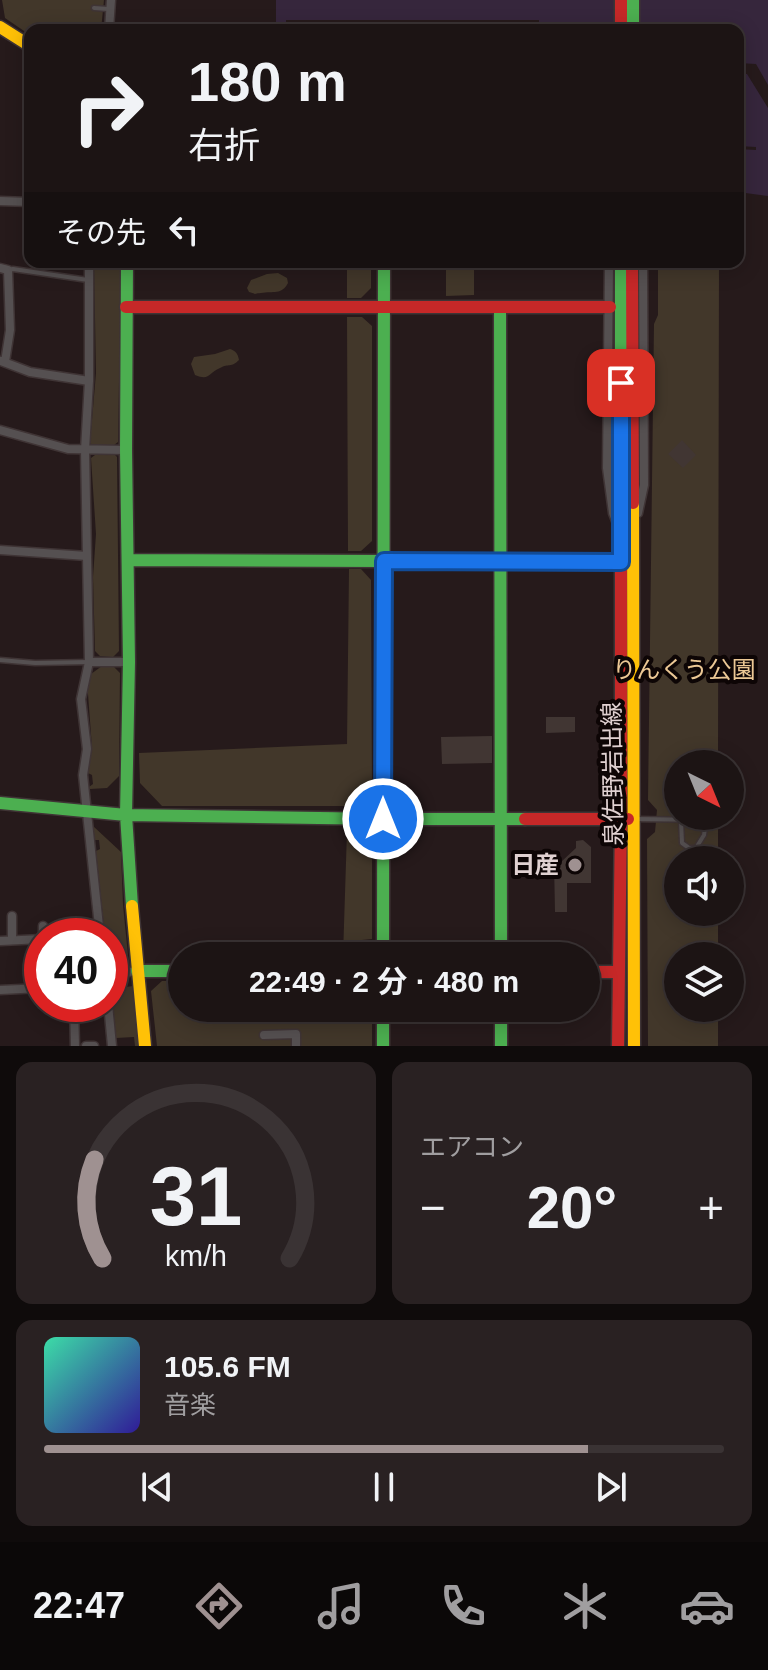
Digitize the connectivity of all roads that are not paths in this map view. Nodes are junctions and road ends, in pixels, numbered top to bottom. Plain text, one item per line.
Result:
1 (621, 0) edge
2 (633, 0) edge
3 (111, 5) edge
4 (94, 8) dead end
5 (621, 24) edge
6 (633, 24) edge
7 (0, 27) edge
8 (24, 42) edge
9 (0, 201) edge
10 (24, 202) edge
11 (89, 268) edge
12 (127, 268) edge
13 (384, 268) edge
14 (609, 268) edge
15 (621, 268) edge
16 (632, 268) edge
17 (643, 268) edge
18 (4, 269) edge
19 (88, 280) junction
20 (126, 307) junction
21 (384, 307) junction
22 (610, 307) junction
23 (500, 308) junction
24 (5, 316) edge
25 (2, 361) edge
26 (89, 381) junction
27 (0, 430) edge
28 (85, 450) junction
29 (126, 450) junction
30 (627, 538) junction
31 (0, 550) edge
32 (87, 556) junction
33 (128, 560) junction
34 (384, 561) junction
35 (500, 562) junction
36 (621, 562) junction
37 (0, 660) edge
38 (89, 662) junction
39 (129, 662) junction
40 (0, 803) edge
41 (88, 812) junction
42 (126, 815) junction
43 (501, 818) junction
44 (383, 819) junction
45 (621, 819) junction
46 (636, 819) junction
47 (664, 820) edge
48 (681, 830) edge
49 (705, 830) edge
50 (12, 916) dead end
51 (98, 918) edge
52 (24, 938) edge
53 (12, 940) junction
54 (1, 941) edge
55 (383, 942) edge
56 (501, 942) edge
57 (137, 971) junction
58 (168, 971) edge
59 (128, 972) edge
60 (600, 972) edge
61 (618, 972) junction
62 (24, 989) edge
63 (0, 990) edge
64 (74, 1022) edge
65 (110, 1022) edge
66 (383, 1022) edge
67 (501, 1022) edge
68 (264, 1035) dead end
69 (75, 1046) edge
70 (86, 1046) edge
71 (94, 1046) edge
72 (112, 1046) edge
73 (145, 1046) edge
74 (296, 1046) edge
75 (383, 1046) edge
76 (501, 1046) edge
77 (618, 1046) edge
78 (634, 1046) edge

1 - 5 street
2 - 6 street
3 - 4 lane
7 - 8 street
9 - 10 street
11 - 19 street
12 - 20 street
13 - 21 street
14 - 22 street
15 - 30 street, 泉佐野岩出線
16 - 30 street, 泉佐野岩出線
17 - 30 street
18 - 19 lane
18 - 24 street
19 - 26 street
20 - 21 street
20 - 29 street
21 - 23 street
21 - 34 street
22 - 23 street
22 - 30 street
23 - 35 street
24 - 25 street
25 - 26 street
26 - 28 street
27 - 28 street
28 - 29 street
28 - 32 street
29 - 33 street
30 - 36 street, 泉佐野岩出線
30 - 46 street, 泉佐野岩出線
31 - 32 street
32 - 38 street
33 - 34 street
33 - 39 street
34 - 35 street
34 - 44 street
35 - 36 street
35 - 43 street
36 - 45 street, 泉佐野岩出線
37 - 38 lane
38 - 39 street
38 - 41 street
39 - 42 street
40 - 41 street
41 - 42 street
41 - 51 street
42 - 44 street
42 - 57 street
43 - 44 street
43 - 45 street
43 - 56 street
44 - 55 street
45 - 46 street
45 - 61 street, 泉佐野岩出線
46 - 47 lane
46 - 78 street, 泉佐野岩出線
48 - 49 lane
50 - 53 street
52 - 53 street
53 - 54 street
57 - 58 street
57 - 59 street
57 - 73 street
60 - 61 street
61 - 77 street, 泉佐野岩出線
62 - 63 street
64 - 69 street
65 - 72 street
66 - 75 street
67 - 76 street
68 - 74 street
70 - 71 street

